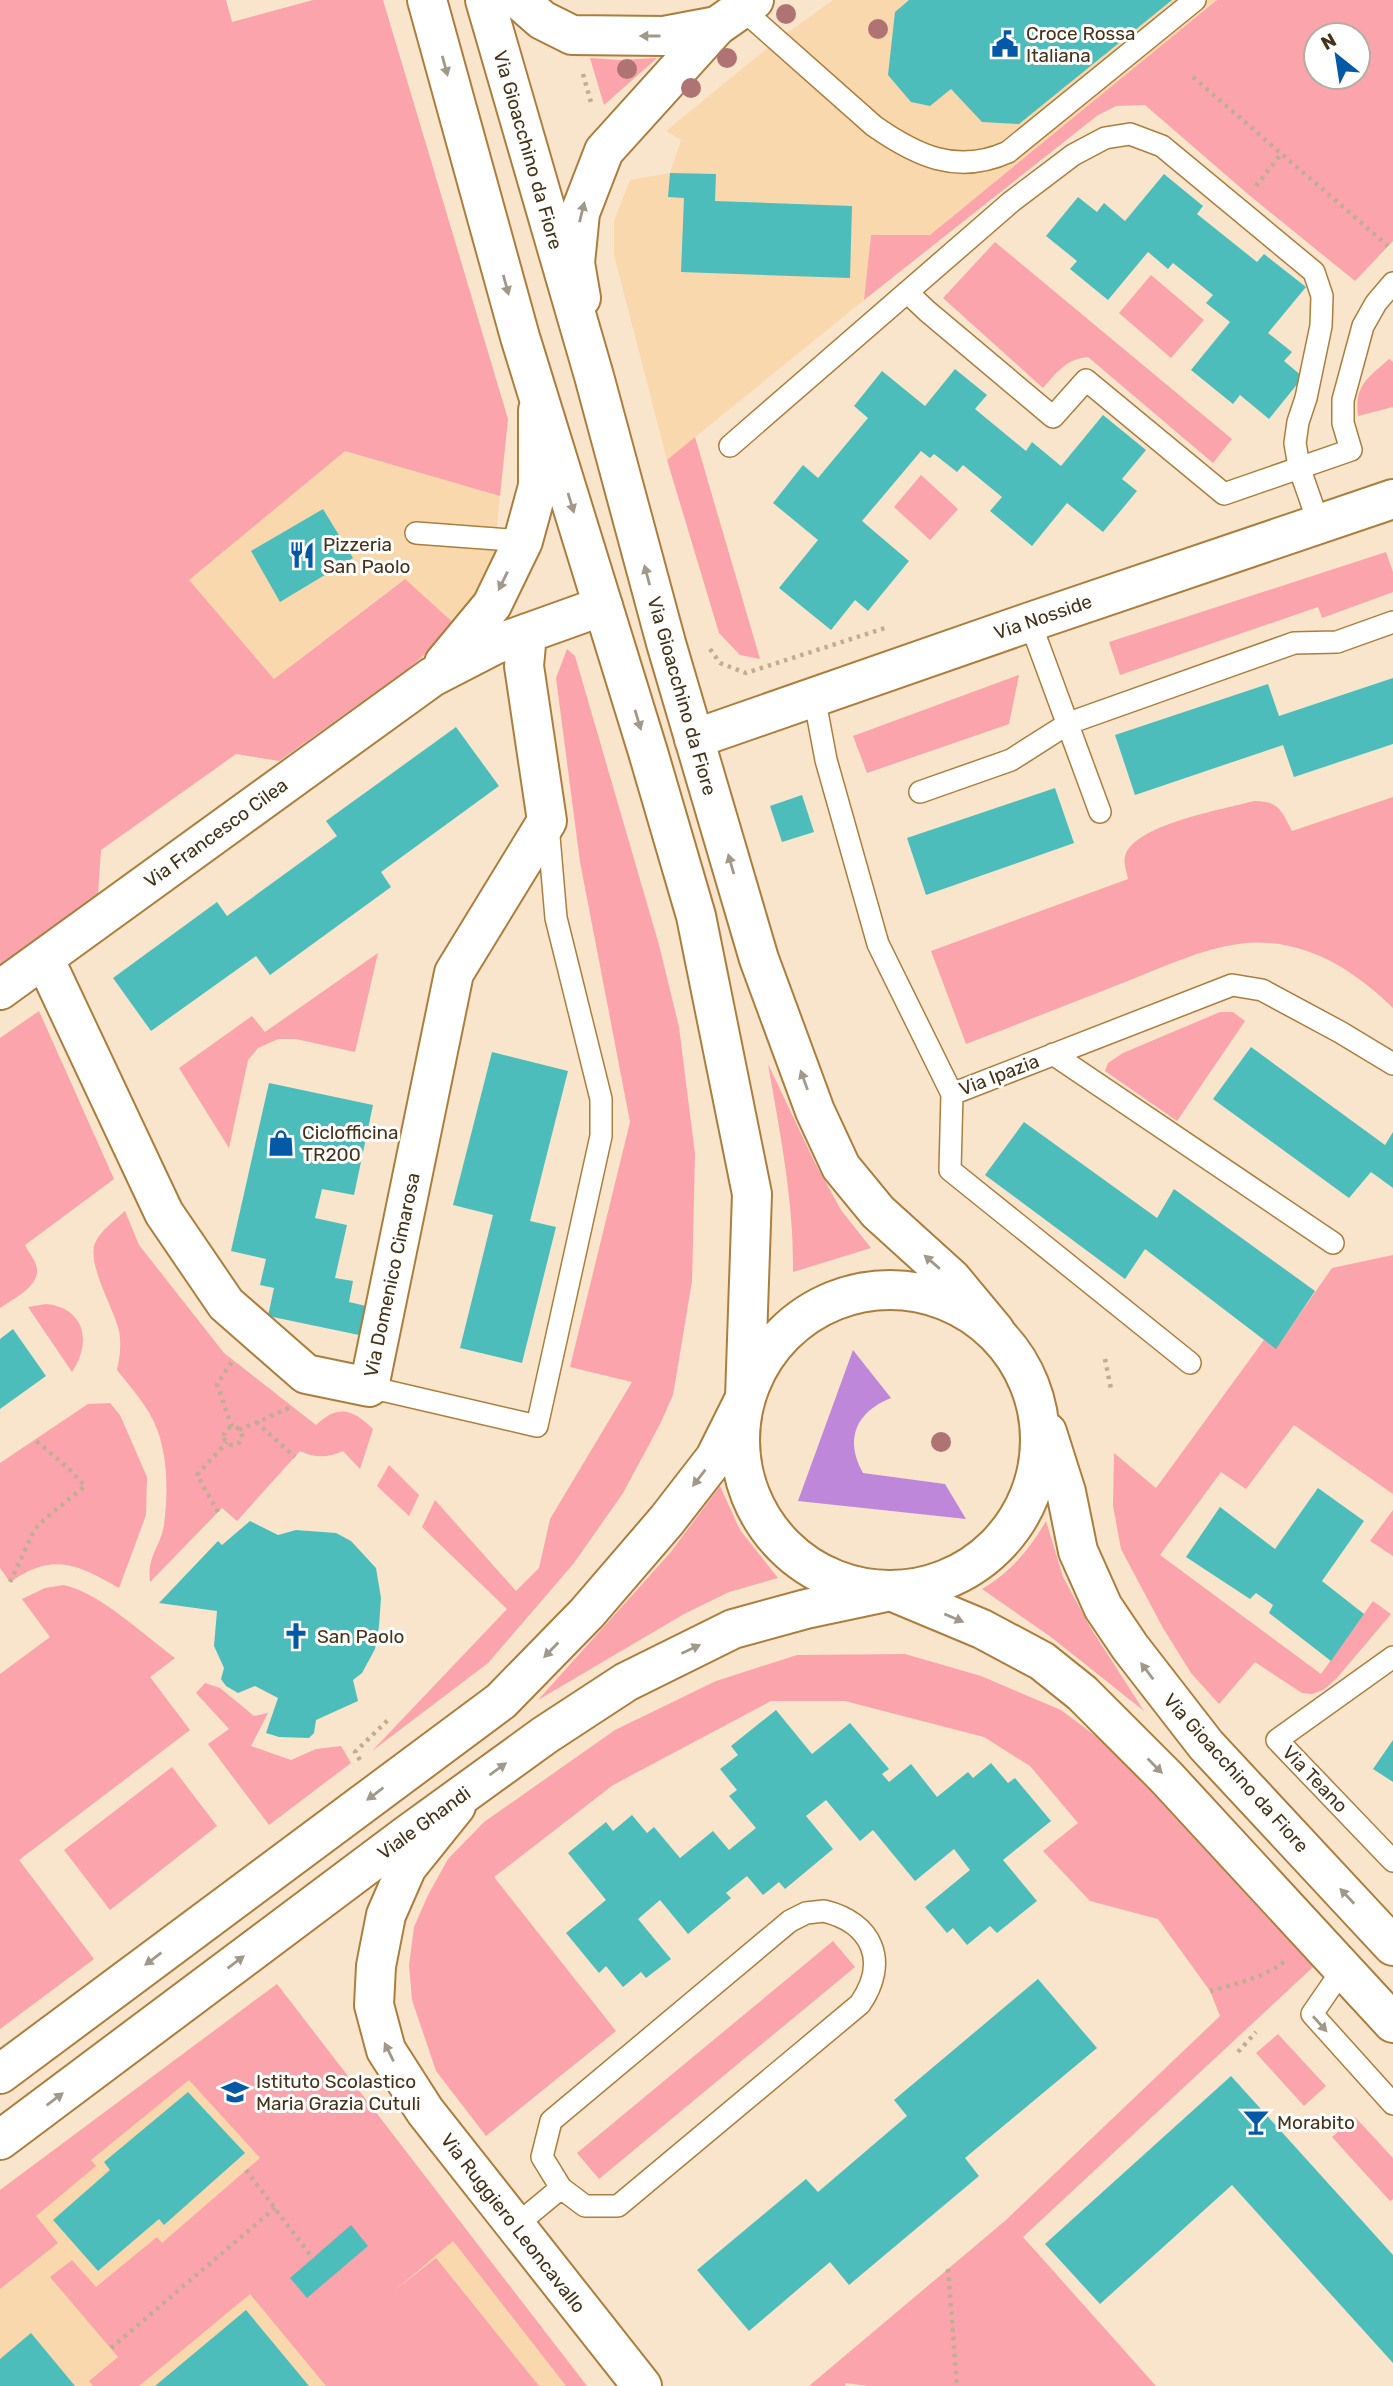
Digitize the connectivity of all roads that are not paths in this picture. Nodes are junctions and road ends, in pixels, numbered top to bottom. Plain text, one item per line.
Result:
1 (427, 0) edge
2 (485, 0) edge
3 (519, 0) edge
4 (1195, 0) edge
5 (737, 11) edge
6 (1393, 283) edge
7 (907, 292) junction
8 (594, 376) junction
9 (538, 397) junction
10 (730, 446) dead end
11 (1299, 467) junction
12 (1393, 499) edge
13 (1319, 524) junction
14 (416, 533) dead end
15 (523, 541) junction
16 (603, 606) junction
17 (1030, 622) junction
18 (1393, 622) edge
19 (527, 633) junction
20 (432, 677) junction
21 (814, 696) junction
22 (1069, 723) junction
23 (694, 739) junction
24 (920, 792) dead end
25 (1100, 812) dead end
26 (547, 821) junction
27 (44, 958) junction
28 (0, 990) edge
29 (1053, 1055) junction
30 (1393, 1064) edge
31 (952, 1094) junction
32 (1333, 1243) dead end
33 (995, 1331) junction
34 (1190, 1363) dead end
35 (369, 1387) junction
36 (1033, 1389) junction
37 (745, 1398) junction
38 (891, 1591) junction
39 (1393, 1657) edge
40 (468, 1791) junction
41 (1393, 1861) edge
42 (1393, 1946) edge
43 (1343, 1969) junction
44 (1393, 2023) edge
45 (0, 2074) edge
46 (1393, 2104) edge
47 (0, 2140) edge
48 (561, 2188) junction
49 (515, 2226) junction
50 (642, 2386) edge

1 -> 9 street
2 - 8 street, Via Gioacchino da Fiore
5 -> 3 street
4 - 5 lane
8 -> 5 street
6 - 11 lane
7 - 10 lane
7 - 11 lane
7 - 11 lane
23 -> 8 street, Via Gioacchino da Fiore
9 - 15 street
9 -> 16 street
11 - 13 lane
12 - 13 street, Via Nosside
13 - 17 street, Via Nosside
14 - 15 lane
15 -> 20 street
16 - 19 street
16 -> 37 street
17 - 21 street, Via Nosside
17 - 22 lane
18 - 22 lane
19 - 20 street
19 - 26 street
20 - 27 street, Via Francesco Cilea
21 - 23 street, Via Nosside
21 - 31 lane, Via Ipazia
22 - 24 lane
22 - 25 lane
33 -> 23 street, Via Gioacchino da Fiore
26 - 35 street, Via Domenico Cimarosa
26 - 35 lane
27 - 28 street, Via Francesco Cilea
27 - 35 street, Via Domenico Cimarosa
29 - 30 lane, Via Ipazia
29 - 31 lane, Via Ipazia
29 - 32 lane
31 - 34 lane
33 - 36 street
33 - 37 street
36 - 38 street
42 -> 36 street, Via Gioacchino da Fiore
37 - 38 street
37 -> 45 street
40 -> 38 street, Viale Ghandi
38 -> 43 street
39 - 41 lane, Via Teano
47 -> 40 street, Viale Ghandi
49 -> 40 street, Via Ruggiero Leoncavallo
43 - 44 street
43 -> 46 lane
48 - 48 lane
48 - 49 lane
49 - 50 street, Via Ruggiero Leoncavallo

